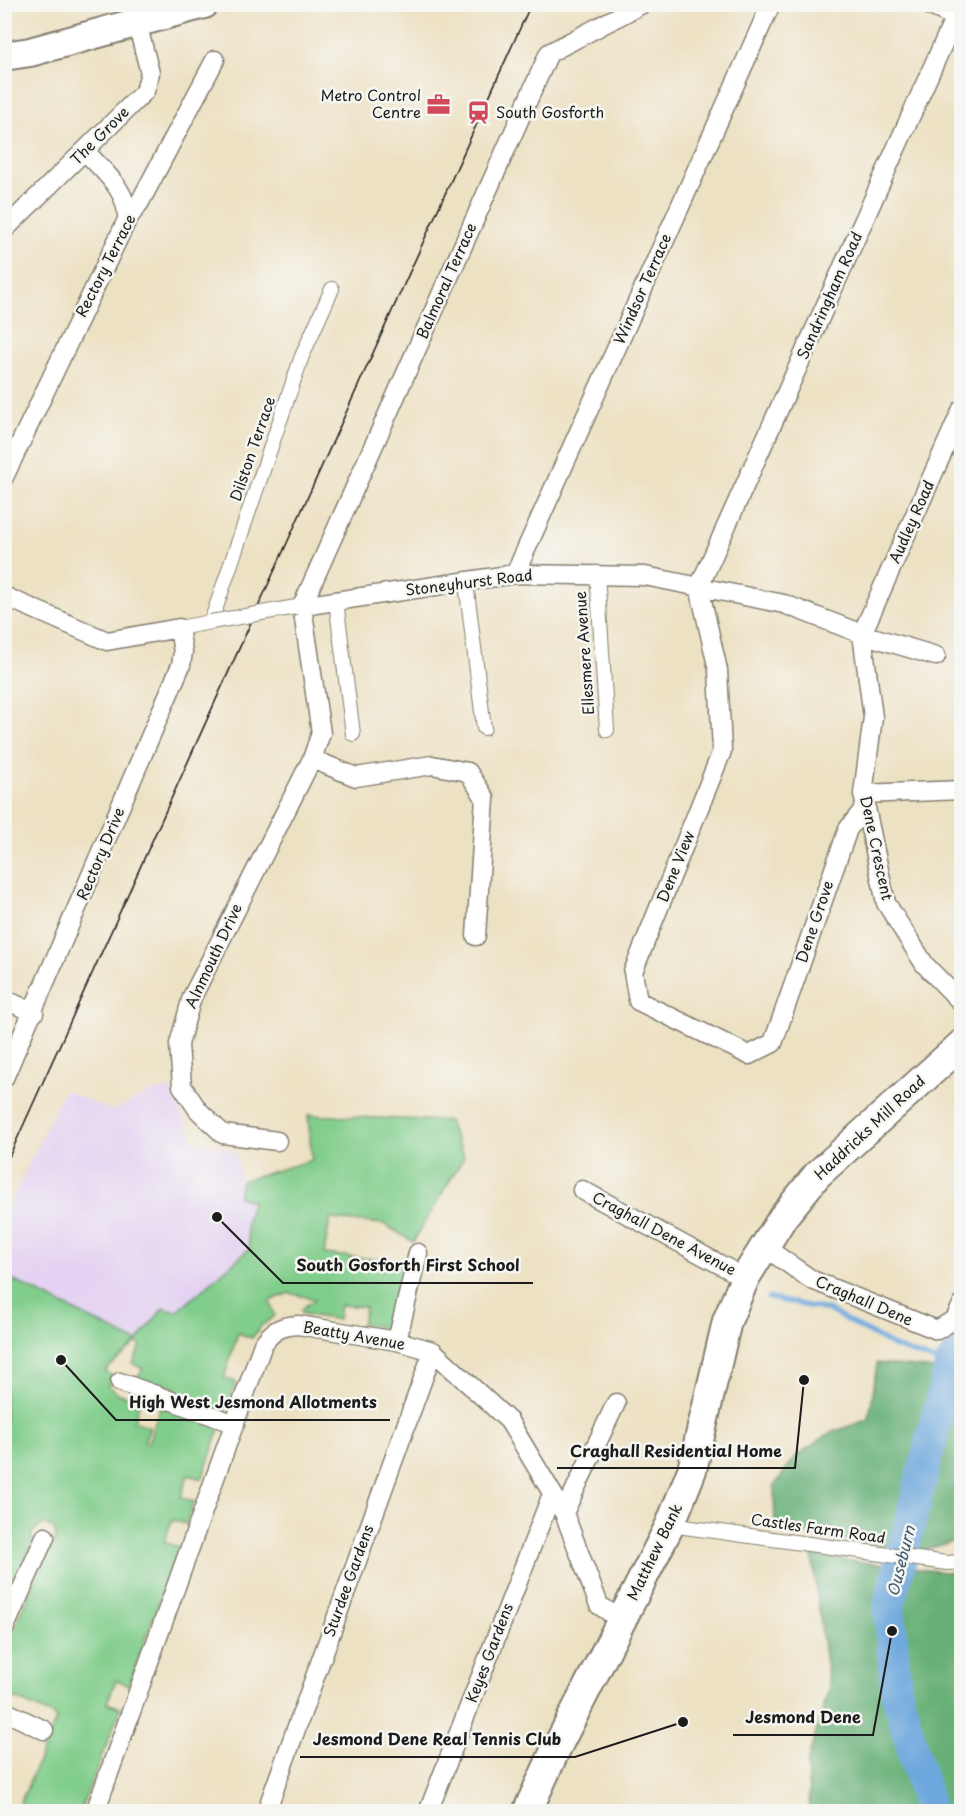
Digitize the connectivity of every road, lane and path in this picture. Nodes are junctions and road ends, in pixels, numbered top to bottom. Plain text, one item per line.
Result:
1 (204, 4) edge
2 (642, 4) edge
3 (771, 4) edge
4 (926, 4) edge
5 (958, 11) edge
6 (137, 23) junction
7 (4, 56) edge
8 (215, 60) dead end
9 (86, 152) junction
10 (127, 220) junction
11 (4, 230) edge
12 (332, 289) dead end
13 (962, 409) edge
14 (4, 477) edge
15 (597, 573) junction
16 (514, 574) junction
17 (466, 583) junction
18 (699, 587) junction
19 (4, 596) edge
20 (336, 601) junction
21 (299, 606) junction
22 (211, 622) junction
23 (179, 628) junction
24 (862, 634) junction
25 (936, 656) dead end
26 (484, 728) dead end
27 (607, 730) dead end
28 (353, 735) dead end
29 (312, 759) junction
30 (962, 790) edge
31 (864, 800) junction
32 (476, 936) dead end
33 (4, 999) edge
34 (962, 1003) edge
35 (34, 1013) junction
36 (773, 1043) joint
37 (962, 1044) edge
38 (4, 1078) edge
39 (277, 1141) dead end
40 (582, 1190) dead end
41 (763, 1246) junction
42 (418, 1253) dead end
43 (745, 1278) junction
44 (962, 1305) edge
45 (397, 1341) junction
46 (433, 1351) junction
47 (120, 1382) dead end
48 (616, 1403) dead end
49 (235, 1424) junction
50 (552, 1494) junction
51 (564, 1513) junction
52 (670, 1526) junction
53 (45, 1537) dead end
54 (962, 1562) edge
55 (621, 1620) junction
56 (4, 1629) edge
57 (4, 1711) edge
58 (44, 1730) dead end
59 (95, 1812) edge
60 (266, 1812) edge
61 (428, 1812) edge
62 (527, 1812) edge

1 - 6 main road
2 - 21 street, Balmoral Terrace
3 - 16 street, Windsor Terrace
4 - 5 street
5 - 18 street, Sandringham Road
6 - 7 main road
6 - 9 street, The Grove
8 - 10 street, Rectory Terrace
9 - 10 street
9 - 11 street, The Grove
10 - 14 street, Rectory Terrace
12 - 22 street, Dilston Terrace
13 - 24 street, Audley Road
15 - 16 street, Stoneyhurst Road
15 - 18 street, Stoneyhurst Road
15 - 27 street, Ellesmere Avenue
16 - 17 street, Stoneyhurst Road
17 - 20 street, Stoneyhurst Road
17 - 26 street
18 - 24 street, Stoneyhurst Road
18 - 36 street, Dene View
19 - 23 street, Stoneyhurst Road
20 - 21 street, Stoneyhurst Road
20 - 28 street
21 - 22 street, Stoneyhurst Road, bridge
21 - 29 street, Alnmouth Drive
22 - 23 street, Stoneyhurst Road
23 - 35 street, Rectory Drive
24 - 25 street, Stoneyhurst Road
24 - 31 street, Dene Crescent
29 - 32 street
29 - 39 street, Alnmouth Drive
30 - 31 street
31 - 34 street, Dene Crescent
31 - 36 street, Dene Grove
33 - 35 street
35 - 38 street, Rectory Drive
37 - 41 main road, Haddricks Mill Road
40 - 43 street, Craghall Dene Avenue
41 - 43 main road, Haddricks Mill Road
41 - 44 street, Craghall Dene
42 - 45 street
43 - 52 main road, Matthew Bank
45 - 46 street, Beatty Avenue
45 - 49 street, Beatty Avenue
46 - 50 street, Beatty Avenue
46 - 60 street, Sturdee Gardens
47 - 49 street
48 - 51 street
49 - 59 street, Beatty Avenue
50 - 51 street, Beatty Avenue
50 - 61 street, Keyes Gardens
51 - 55 street, Beatty Avenue
52 - 54 street, Castles Farm Road
52 - 55 main road, Matthew Bank
53 - 56 street
55 - 62 main road, Matthew Bank
57 - 58 street

